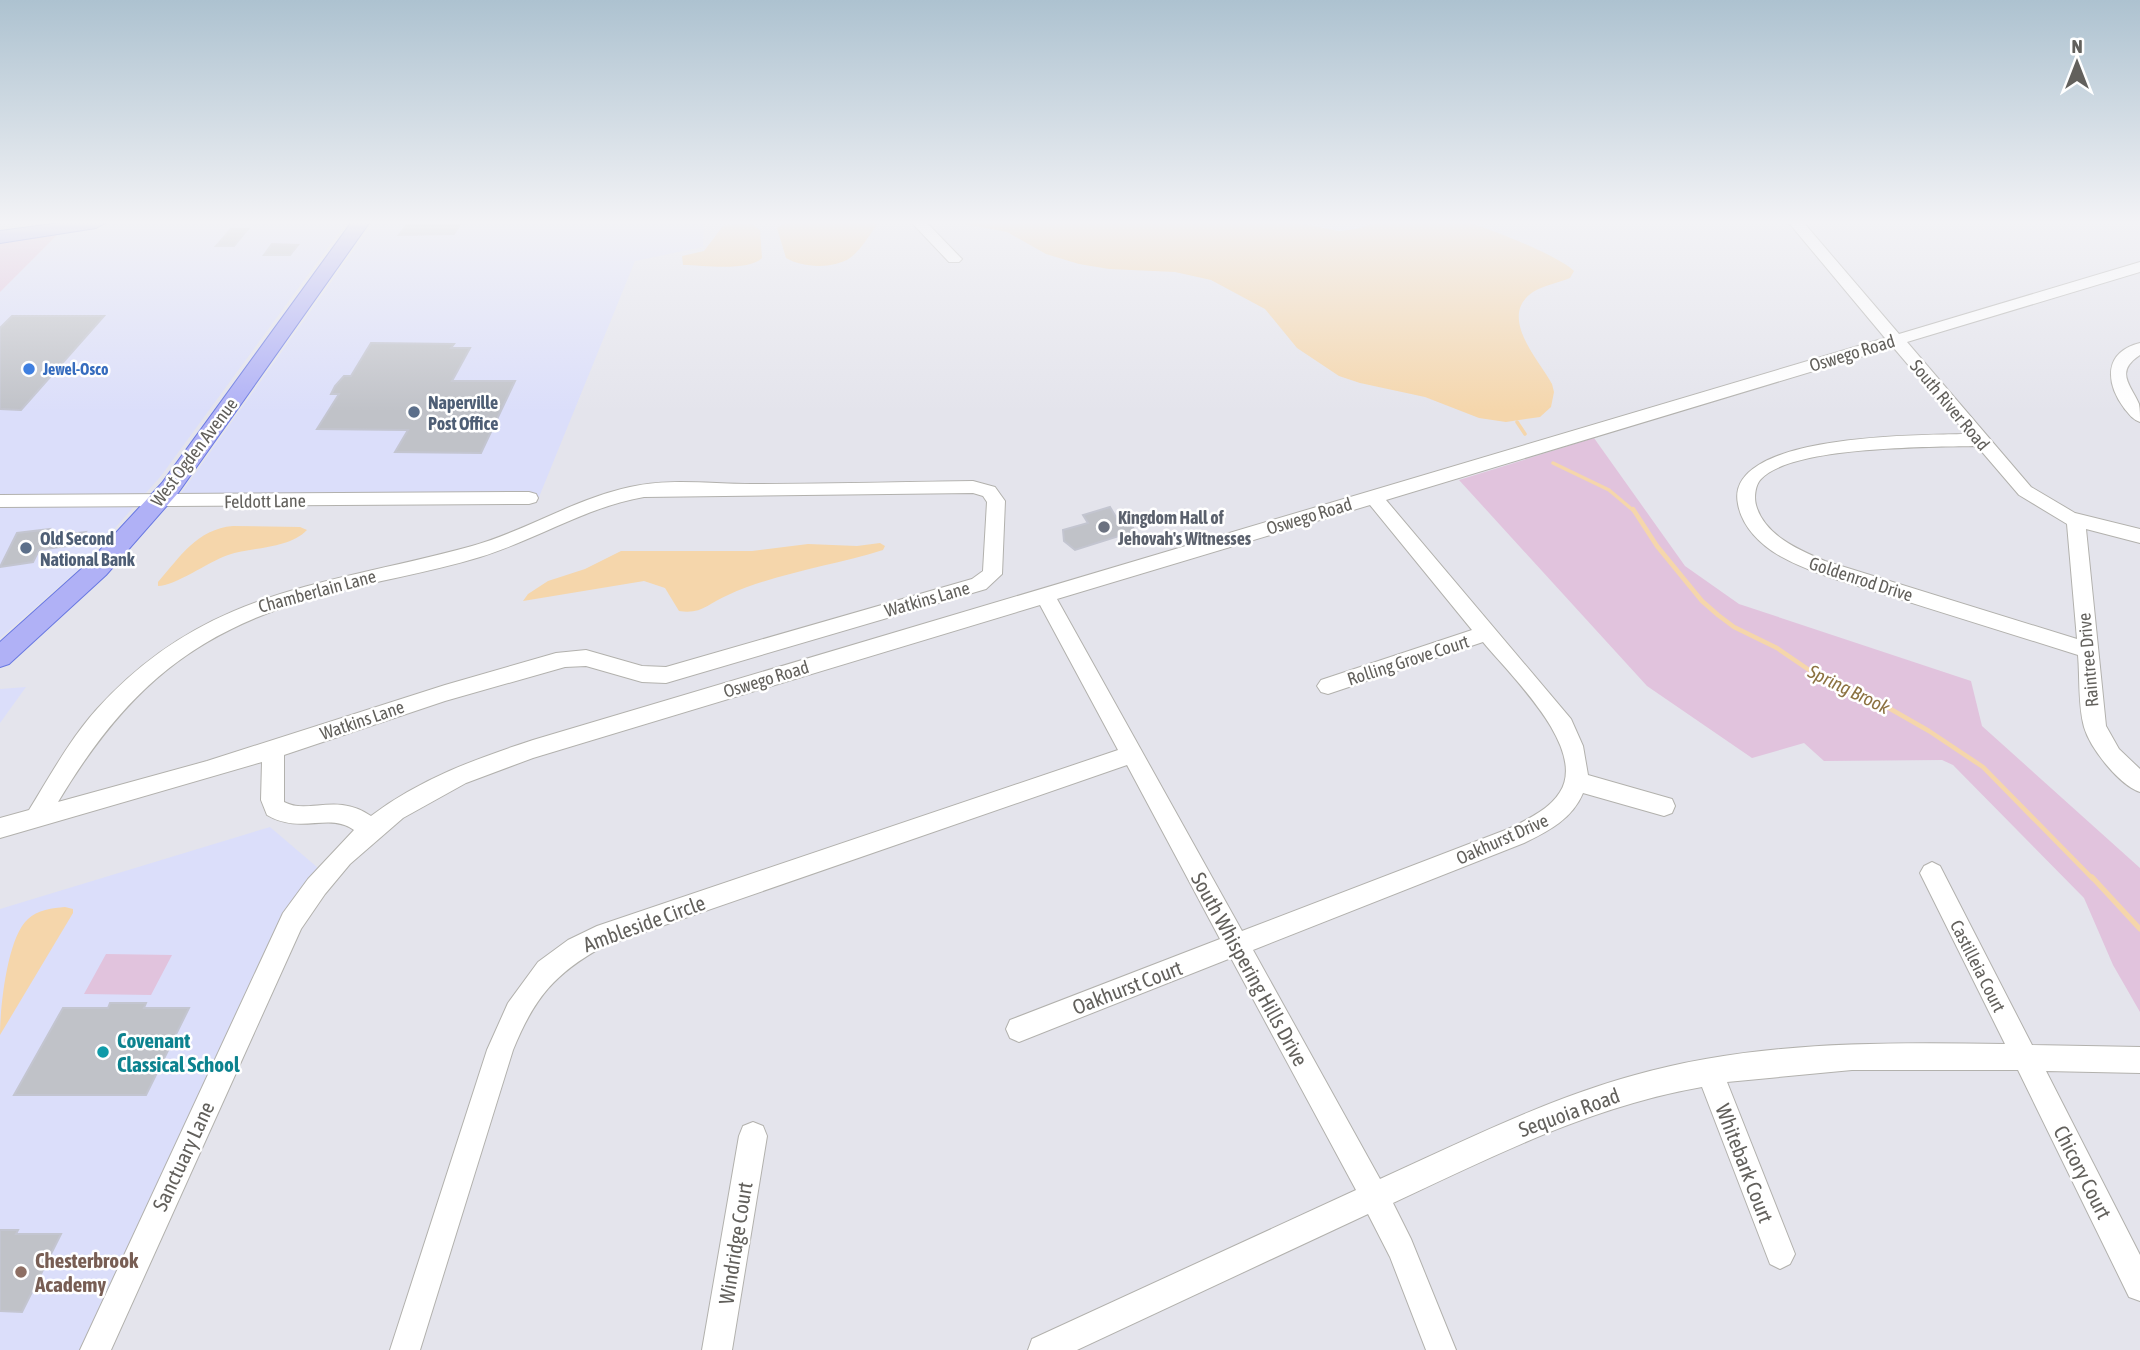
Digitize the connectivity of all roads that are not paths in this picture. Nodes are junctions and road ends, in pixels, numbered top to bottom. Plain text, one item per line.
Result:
1 (314, 286) edge
2 (1849, 286) edge
3 (2076, 286) edge
4 (1894, 340) junction
5 (2140, 348) edge
6 (2140, 416) edge
7 (1979, 440) junction
8 (1373, 496) junction
9 (529, 498) dead end
10 (0, 501) edge
11 (159, 501) junction
12 (2076, 520) junction
13 (2140, 536) edge
14 (476, 552) joint
15 (1045, 595) junction
16 (1488, 633) junction
17 (2087, 650) junction
18 (0, 657) edge
19 (1328, 686) dead end
20 (273, 750) junction
21 (1133, 754) junction
22 (1576, 781) junction
23 (2140, 783) edge
24 (1664, 806) dead end
25 (37, 817) junction
26 (0, 828) edge
27 (370, 828) junction
28 (1932, 873) dead end
29 (1235, 945) junction
30 (1019, 1029) dead end
31 (2025, 1058) junction
32 (2140, 1060) edge
33 (1710, 1072) junction
34 (753, 1136) dead end
35 (1374, 1196) junction
36 (1780, 1254) dead end
37 (2140, 1286) edge
38 (1073, 1343) edge
39 (95, 1350) edge
40 (405, 1350) edge
41 (717, 1350) edge
42 (1043, 1350) edge
43 (1441, 1350) edge

1 - 11 main road, West Ogden Avenue
2 - 4 street, South River Road
3 - 4 street, Oswego Road
4 - 7 street, South River Road
4 - 8 street, Oswego Road
5 - 6 street
7 - 12 street, South River Road
7 - 17 street, Goldenrod Drive
8 - 15 street, Oswego Road
8 - 16 street
9 - 11 street, Feldott Lane
10 - 11 street, Feldott Lane
11 - 18 main road, West Ogden Avenue
12 - 13 street, South River Road
12 - 17 street, Raintree Drive
14 - 20 street, Watkins Lane
14 - 25 street, Chamberlain Lane
15 - 21 street, South Whispering Hills Drive
15 - 27 street, Oswego Road
16 - 19 street, Rolling Grove Court
16 - 22 street
17 - 23 street, Raintree Drive
20 - 25 street, Watkins Lane
20 - 27 street
21 - 29 street, South Whispering Hills Drive
21 - 40 street, Ambleside Circle
22 - 24 street
22 - 29 street, Oakhurst Drive
25 - 26 street, Watkins Lane
27 - 39 street, Sanctuary Lane
28 - 31 street, Castilleia Court
29 - 30 street, Oakhurst Court
29 - 35 street, South Whispering Hills Drive
31 - 32 street, Sequoia Road
31 - 33 street, Sequoia Road
31 - 37 street, Chicory Court
33 - 35 street, Sequoia Road
33 - 36 street, Whitebark Court
34 - 41 street, Windridge Court
35 - 38 street, Sequoia Road
35 - 43 street, South Whispering Hills Drive
38 - 42 street, Sequoia Road

